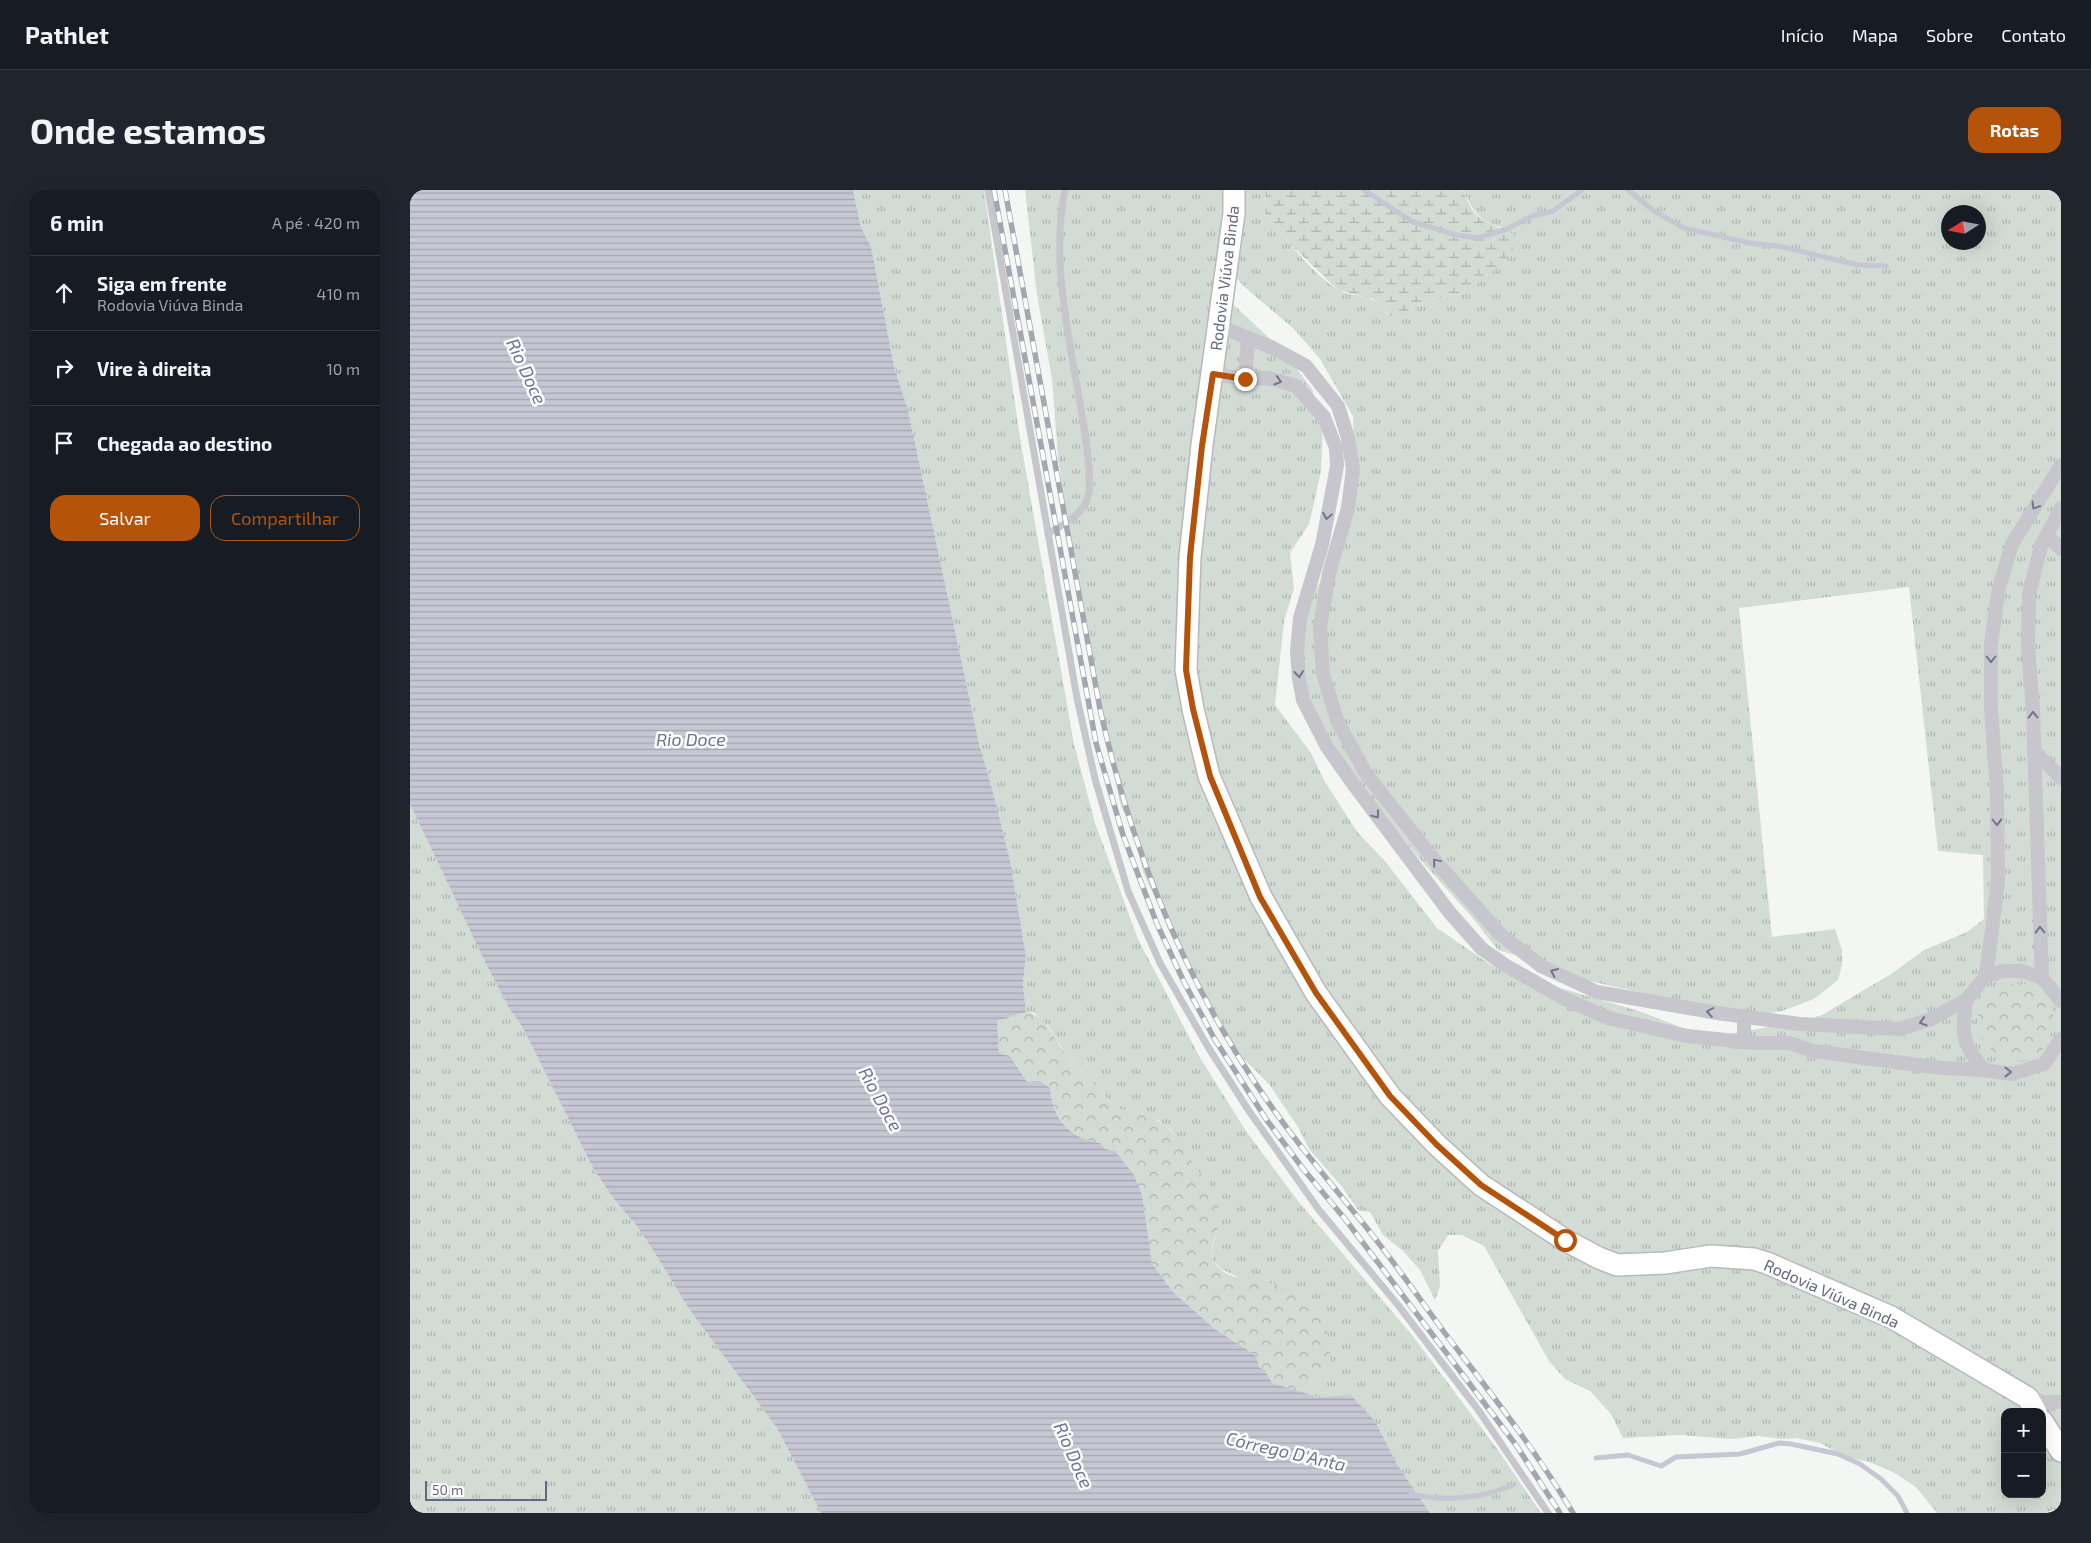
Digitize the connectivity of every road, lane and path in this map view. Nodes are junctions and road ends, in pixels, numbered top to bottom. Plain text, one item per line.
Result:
1 (988, 190) edge
2 (1065, 190) edge
3 (1234, 190) edge
4 (1219, 326) junction
5 (1248, 338) junction
6 (1213, 374) junction
7 (1245, 379) junction
8 (2061, 465) edge
9 (2061, 508) edge
10 (1048, 534) junction
11 (2047, 535) junction
12 (2061, 549) edge
13 (2034, 751) junction
14 (2061, 778) edge
15 (1986, 976) junction
16 (2042, 978) junction
17 (1966, 1000) junction
18 (2061, 1001) edge
19 (1744, 1016) junction
20 (2061, 1039) edge
21 (1744, 1042) junction
22 (1984, 1070) junction
23 (2061, 1402) edge
24 (2032, 1405) edge
25 (2046, 1427) edge
26 (2061, 1451) edge
27 (1548, 1513) edge

1 - 10 lane
2 - 10 lane
3 - 4 main road, Rodovia Viúva Binda
4 - 5 street
4 - 6 main road, Rodovia Viúva Binda
5 - 7 street
19 -> 5 street
6 - 7 street
6 - 24 main road, Rodovia Viúva Binda
7 -> 21 street
8 -> 15 street
9 - 11 street
10 - 27 lane
11 - 12 street
13 -> 11 street
13 - 14 street
16 -> 13 street
15 - 16 street
15 - 17 street
16 - 18 street
17 -> 19 street
17 - 22 street
19 - 21 street
22 -> 20 street
21 - 22 street
23 - 24 street
25 - 26 main road

